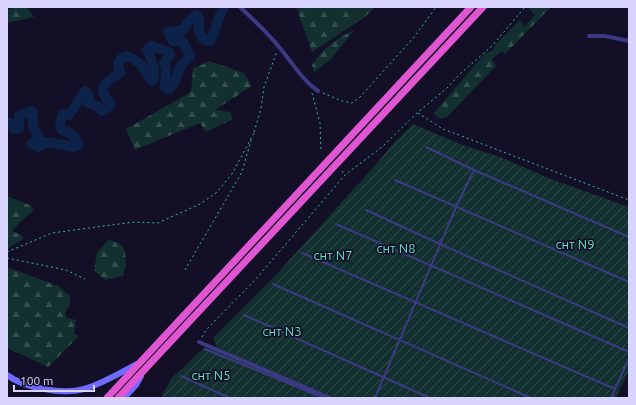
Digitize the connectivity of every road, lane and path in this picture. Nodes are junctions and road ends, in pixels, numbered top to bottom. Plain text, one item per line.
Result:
1 (240, 7) edge
2 (436, 7) edge
3 (471, 7) edge
4 (483, 7) edge
5 (525, 7) edge
6 (589, 36) dead end
7 (629, 41) edge
8 (279, 46) junction
9 (312, 86) junction
10 (318, 91) joint
11 (417, 113) junction
12 (254, 133) junction
13 (426, 147) dead end
14 (321, 151) dead end
15 (474, 170) junction
16 (342, 171) dead end
17 (345, 175) junction
18 (395, 180) dead end
19 (629, 200) edge
20 (456, 207) junction
21 (366, 210) dead end
22 (336, 224) dead end
23 (629, 237) edge
24 (440, 244) junction
25 (7, 252) edge
26 (302, 254) dead end
27 (7, 258) edge
28 (431, 265) junction
29 (185, 270) dead end
30 (85, 280) dead end
31 (629, 282) edge
32 (273, 284) dead end
33 (415, 303) junction
34 (244, 315) dead end
35 (629, 328) edge
36 (399, 340) junction
37 (199, 342) joint
38 (205, 349) dead end
39 (629, 352) edge
40 (629, 358) edge
41 (140, 363) junction
42 (145, 369) junction
43 (7, 375) edge
44 (181, 376) dead end
45 (383, 377) junction
46 (615, 389) junction
47 (107, 398) edge
48 (118, 398) edge
49 (124, 398) edge
50 (230, 398) edge
51 (324, 398) edge
52 (330, 398) edge
53 (374, 398) edge
54 (430, 398) edge
55 (531, 398) edge
56 (611, 398) edge

1 - 8 street
2 - 10 path
3 - 41 highway
4 - 42 highway
5 - 11 path
6 - 7 street
8 - 9 street
8 - 12 path
9 - 10 street
9 - 14 path
11 - 17 path
11 - 19 path
12 - 25 path
12 - 29 path
13 - 15 lane
15 - 20 lane
15 - 23 lane
16 - 17 path
17 - 37 path
18 - 20 lane
20 - 24 lane
20 - 31 lane
21 - 24 lane
22 - 28 lane
24 - 28 lane
24 - 35 lane
26 - 33 lane
27 - 30 path
28 - 33 lane
28 - 39 lane
32 - 36 lane
33 - 36 lane
33 - 46 lane
34 - 45 lane
36 - 45 lane
36 - 55 lane
37 - 52 street
38 - 51 lane
40 - 46 lane
41 - 43 main road
41 - 47 highway
42 - 48 highway
42 - 49 main road
44 - 50 lane
45 - 53 lane
45 - 54 lane
46 - 56 lane

